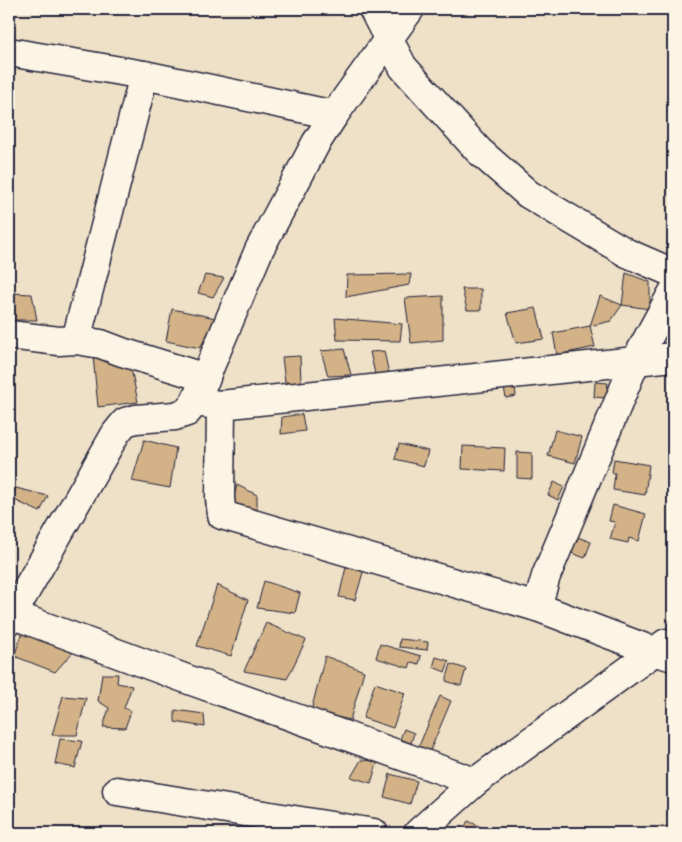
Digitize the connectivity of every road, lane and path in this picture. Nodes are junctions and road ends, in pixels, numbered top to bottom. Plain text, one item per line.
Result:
1 (374, 9) edge
2 (410, 9) edge
3 (388, 37) junction
4 (9, 52) edge
5 (144, 75) junction
6 (334, 115) junction
7 (673, 273) edge
8 (673, 292) edge
9 (9, 335) edge
10 (76, 340) junction
11 (673, 357) edge
12 (636, 360) junction
13 (206, 378) junction
14 (208, 404) junction
15 (537, 607) junction
16 (12, 608) edge
17 (667, 649) edge
18 (475, 782) junction
19 (117, 791) dead end
20 (374, 833) edge
21 (418, 833) edge

1 - 3 street
2 - 3 street
3 - 6 street
3 - 7 street
4 - 5 street
5 - 6 street
5 - 10 street
6 - 13 street
8 - 12 street
9 - 10 street
10 - 13 street
11 - 12 street
12 - 14 street
12 - 15 street
13 - 14 street
14 - 15 street
14 - 16 street
15 - 17 street
16 - 18 street
17 - 18 street
18 - 21 street
19 - 20 street

